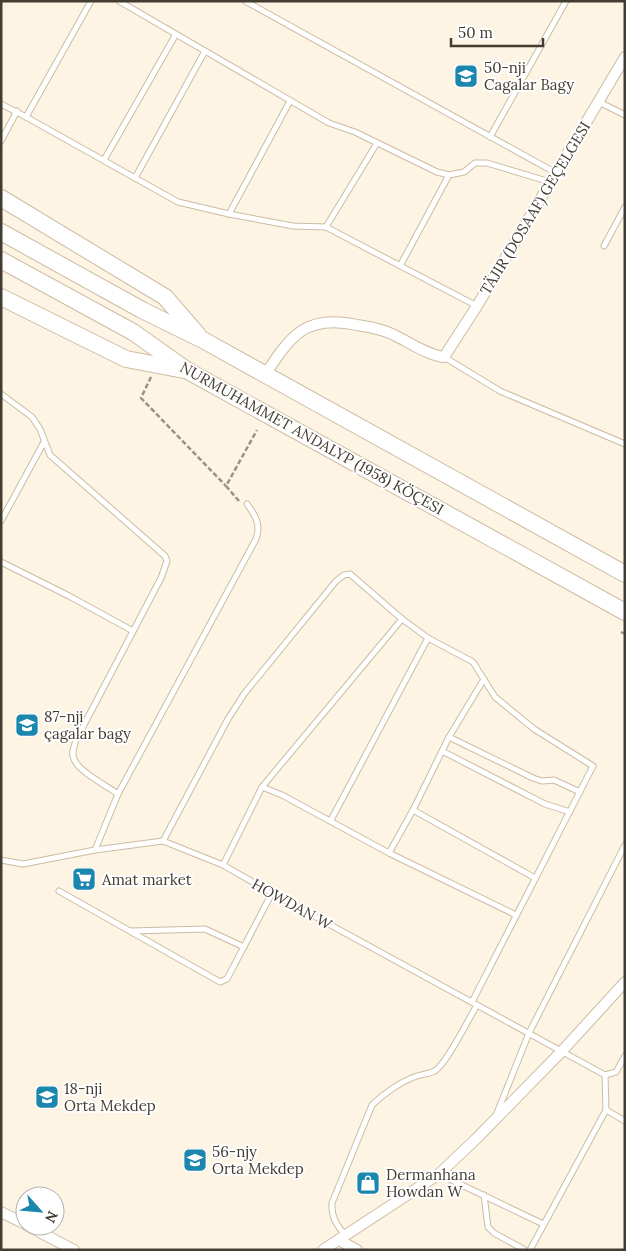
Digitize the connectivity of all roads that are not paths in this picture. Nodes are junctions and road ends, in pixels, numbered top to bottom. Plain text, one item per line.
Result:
1 (91, 1) edge
2 (119, 1) edge
3 (244, 1) edge
4 (566, 1) edge
5 (176, 34) junction
6 (205, 51) junction
7 (625, 57) edge
8 (290, 101) junction
9 (598, 101) junction
10 (1, 104) edge
11 (17, 112) junction
12 (625, 115) edge
13 (26, 117) junction
14 (490, 137) junction
15 (1, 141) edge
16 (377, 143) junction
17 (104, 160) junction
18 (449, 175) junction
19 (135, 178) junction
20 (553, 178) junction
21 (1, 198) edge
22 (625, 207) edge
23 (229, 214) junction
24 (326, 227) junction
25 (1, 232) edge
26 (604, 246) dead end
27 (1, 260) edge
28 (400, 266) junction
29 (1, 297) edge
30 (477, 306) junction
31 (203, 340) junction
32 (444, 357) junction
33 (188, 371) junction
34 (265, 375) junction
35 (1, 394) edge
36 (44, 442) junction
37 (625, 444) edge
38 (248, 506) road end
39 (1, 521) edge
40 (1, 562) edge
41 (625, 574) edge
42 (625, 612) edge
43 (402, 619) junction
44 (133, 631) junction
45 (428, 638) junction
46 (484, 679) junction
47 (449, 737) junction
48 (442, 751) junction
49 (262, 787) junction
50 (580, 792) junction
51 (118, 794) junction
52 (413, 810) junction
53 (570, 812) junction
54 (331, 820) junction
55 (163, 841) junction
56 (625, 845) edge
57 (95, 850) junction
58 (390, 853) junction
59 (1, 860) edge
60 (223, 865) junction
61 (535, 878) junction
62 (59, 891) dead end
63 (272, 893) junction
64 (516, 915) junction
65 (130, 931) junction
66 (244, 947) junction
67 (625, 982) edge
68 (475, 1004) junction
69 (529, 1033) junction
70 (562, 1052) junction
71 (625, 1056) edge
72 (605, 1075) junction
73 (606, 1110) junction
74 (495, 1120) junction
75 (625, 1121) edge
76 (439, 1174) junction
77 (484, 1196) junction
78 (1, 1212) edge
79 (15, 1219) edge
80 (543, 1224) junction
81 (44, 1236) edge
82 (343, 1238) junction
83 (61, 1247) edge
84 (74, 1250) edge
85 (323, 1250) edge
86 (357, 1250) edge
87 (525, 1250) edge
88 (530, 1250) edge

1 - 13 lane
2 - 5 lane
3 - 14 lane
4 - 14 lane
5 - 6 lane
5 - 17 lane
6 - 8 lane
6 - 19 lane
7 - 9 street, TÄJIR (DOSAAF) GEÇELGESI
8 - 16 lane
8 - 23 lane
9 - 12 lane
9 - 20 street, TÄJIR (DOSAAF) GEÇELGESI
10 - 11 lane
11 - 13 lane
11 - 15 lane
13 - 17 lane
14 - 20 lane
16 - 18 lane
16 - 24 lane
17 - 19 lane
18 - 20 lane
18 - 28 lane
19 - 23 lane
20 - 30 street, TÄJIR (DOSAAF) GEÇELGESI
21 - 31 main road
22 - 26 lane
23 - 24 lane
24 - 28 lane
25 - 31 main road
27 - 33 main road, NURMUHAMMET ANDALYP (1958) KÖÇESI
28 - 30 lane
29 - 33 main road
30 - 32 street, TÄJIR (DOSAAF) GEÇELGESI
31 - 34 main road
32 - 34 street
32 - 37 lane
33 - 42 main road, NURMUHAMMET ANDALYP (1958) KÖÇESI
34 - 41 main road
35 - 36 lane
36 - 39 lane
36 - 44 lane
38 - 51 lane
40 - 44 lane
43 - 45 lane
43 - 49 lane
43 - 55 lane
44 - 51 lane
45 - 46 lane
45 - 54 lane
46 - 47 lane
46 - 50 lane
47 - 48 lane
47 - 50 lane
48 - 52 lane
48 - 53 lane
49 - 54 lane
49 - 60 lane
50 - 53 lane
51 - 57 lane
52 - 58 lane
52 - 61 lane
53 - 61 lane
54 - 58 lane
55 - 57 lane, HOWDAN W
55 - 60 lane, HOWDAN W
56 - 69 lane
57 - 59 lane, HOWDAN W
58 - 64 lane
60 - 63 lane, HOWDAN W
61 - 64 lane
62 - 65 lane
63 - 66 lane
63 - 68 lane, HOWDAN W
64 - 68 lane
65 - 66 lane
65 - 66 lane
67 - 70 street
68 - 69 lane, HOWDAN W
68 - 82 lane
69 - 70 lane, HOWDAN W
69 - 74 lane
70 - 72 lane, HOWDAN W
70 - 74 street
71 - 72 lane
72 - 73 lane
73 - 75 lane
73 - 80 lane
74 - 76 street
76 - 77 lane
76 - 82 street
77 - 80 lane
77 - 87 lane
78 - 79 street
80 - 88 lane
81 - 83 street
82 - 85 street
82 - 86 street
83 - 84 street

